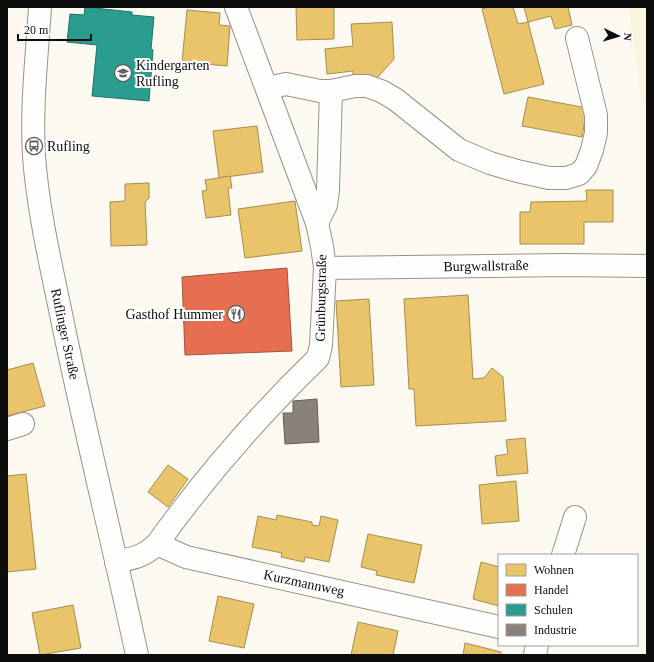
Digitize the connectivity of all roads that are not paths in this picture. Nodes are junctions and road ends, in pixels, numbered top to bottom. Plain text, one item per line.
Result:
1 (40, 7) edge
2 (236, 7) edge
3 (577, 38) dead end
4 (266, 88) junction
5 (331, 91) junction
6 (317, 223) junction
7 (647, 266) edge
8 (325, 268) junction
9 (575, 517) dead end
10 (157, 544) junction
11 (563, 554) edge
12 (116, 562) junction
13 (498, 627) edge
14 (137, 655) edge

1 - 12 street, Ruflinger Straße
2 - 4 street, Grünburgstraße
3 - 5 street
4 - 5 street
4 - 6 street, Grünburgstraße
5 - 6 street
6 - 8 street, Grünburgstraße
7 - 8 street, Burgwallstraße
8 - 10 street, Grünburgstraße
9 - 11 street
10 - 12 street
10 - 13 street, Kurzmannweg
12 - 14 street, Ruflinger Straße

